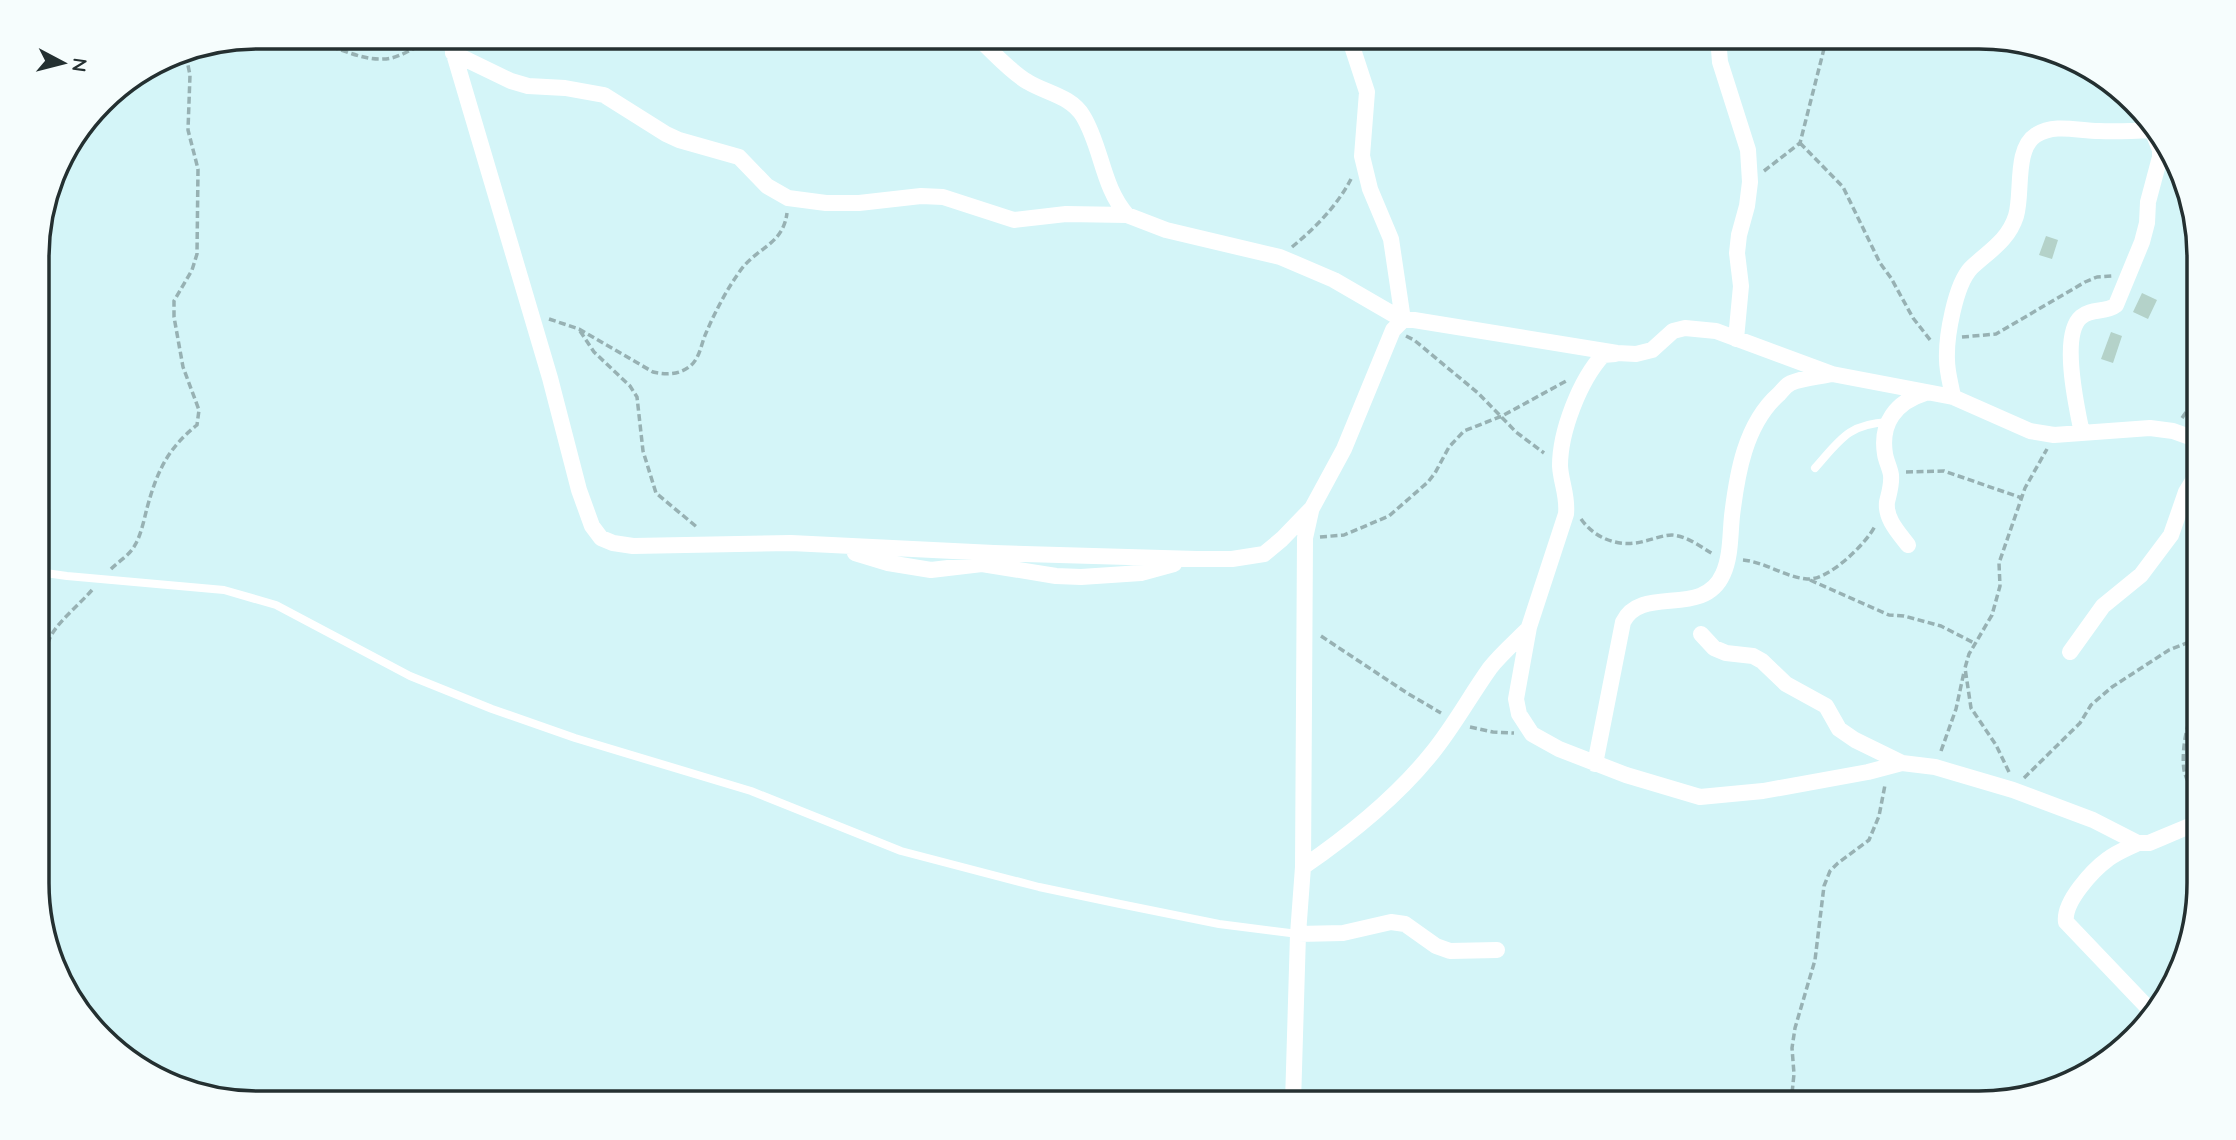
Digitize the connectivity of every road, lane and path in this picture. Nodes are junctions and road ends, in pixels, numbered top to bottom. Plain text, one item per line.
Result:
1 (334, 49) edge
2 (415, 49) edge
3 (448, 49) edge
4 (452, 49) edge
5 (990, 49) edge
6 (1353, 49) edge
7 (1719, 49) edge
8 (1824, 49) edge
9 (453, 53) junction
10 (187, 61) edge
11 (2141, 127) edge
12 (1800, 143) junction
13 (2159, 152) edge
14 (1362, 156) junction
15 (1750, 182) junction
16 (789, 198) junction
17 (1127, 215) junction
18 (1280, 257) junction
19 (2129, 279) junction
20 (530, 313) junction
21 (1398, 325) junction
22 (579, 329) junction
23 (1949, 338) junction
24 (1736, 339) junction
25 (1617, 354) junction
26 (1947, 360) junction
27 (1591, 368) junction
28 (1832, 374) junction
29 (1928, 392) junction
30 (1953, 397) junction
31 (2187, 410) edge
32 (1502, 416) junction
33 (1888, 422) junction
34 (2172, 431) junction
35 (2082, 433) junction
36 (2054, 435) junction
37 (2187, 436) edge
38 (1560, 464) junction
39 (1889, 467) junction
40 (1815, 468) dead end
41 (2187, 490) edge
42 (2022, 498) junction
43 (1568, 500) junction
44 (1887, 505) junction
45 (1312, 508) junction
46 (1305, 538) junction
47 (715, 543) junction
48 (1908, 545) dead end
49 (1264, 554) junction
50 (1727, 562) junction
51 (49, 573) edge
52 (102, 579) junction
53 (1808, 579) junction
54 (1305, 625) junction
55 (1529, 628) junction
56 (1701, 634) dead end
57 (49, 640) edge
58 (2187, 643) edge
59 (1976, 644) junction
60 (2070, 652) dead end
61 (1965, 668) junction
62 (1456, 722) junction
63 (1532, 734) junction
64 (2187, 738) edge
65 (1902, 763) junction
66 (1595, 764) junction
67 (1935, 767) junction
68 (2187, 778) edge
69 (2013, 790) junction
70 (2187, 827) edge
71 (2138, 843) junction
72 (1303, 867) junction
73 (1298, 934) junction
74 (1497, 950) dead end
75 (2146, 1006) edge
76 (1293, 1091) edge
77 (1792, 1091) edge

1 - 2 path
3 - 9 path
4 - 9 street
5 - 17 street
6 - 14 street
7 - 15 street
8 - 12 path
9 - 16 street
9 - 20 street
10 - 52 path
11 - 23 street
12 - 15 path
12 - 26 path
13 - 19 street
14 - 18 path
14 - 21 street
15 - 24 street
16 - 17 street
16 - 22 path
17 - 18 street
18 - 21 street
19 - 23 path
19 - 35 street
20 - 22 path
20 - 47 street
21 - 25 street
21 - 32 path
21 - 45 street
22 - 47 path
23 - 26 street
24 - 25 street
24 - 28 street
25 - 27 street
26 - 30 street
27 - 32 path
27 - 38 street
28 - 29 street
28 - 50 street
29 - 30 street
29 - 33 street
30 - 36 street
31 - 34 path
32 - 38 path
32 - 46 path
33 - 39 street
33 - 40 lane
34 - 35 street
34 - 37 street
35 - 36 street
36 - 42 path
38 - 43 street
39 - 42 path
39 - 44 street
41 - 60 street
42 - 59 path
43 - 50 path
43 - 55 street
44 - 48 street
44 - 53 path
45 - 46 street
45 - 49 street
46 - 49 street
46 - 54 street
47 - 49 street
50 - 53 path
50 - 66 street
51 - 52 lane
52 - 57 path
52 - 73 lane
53 - 59 path
54 - 62 path
54 - 72 street
55 - 62 street
55 - 63 street
56 - 65 street
58 - 69 path
59 - 61 path
61 - 67 path
61 - 69 path
62 - 63 path
62 - 72 street
63 - 66 street
64 - 68 path
65 - 66 street
65 - 67 street
65 - 77 path
67 - 69 street
69 - 71 street
70 - 71 street
71 - 75 street
72 - 73 street
73 - 74 street
73 - 76 street

